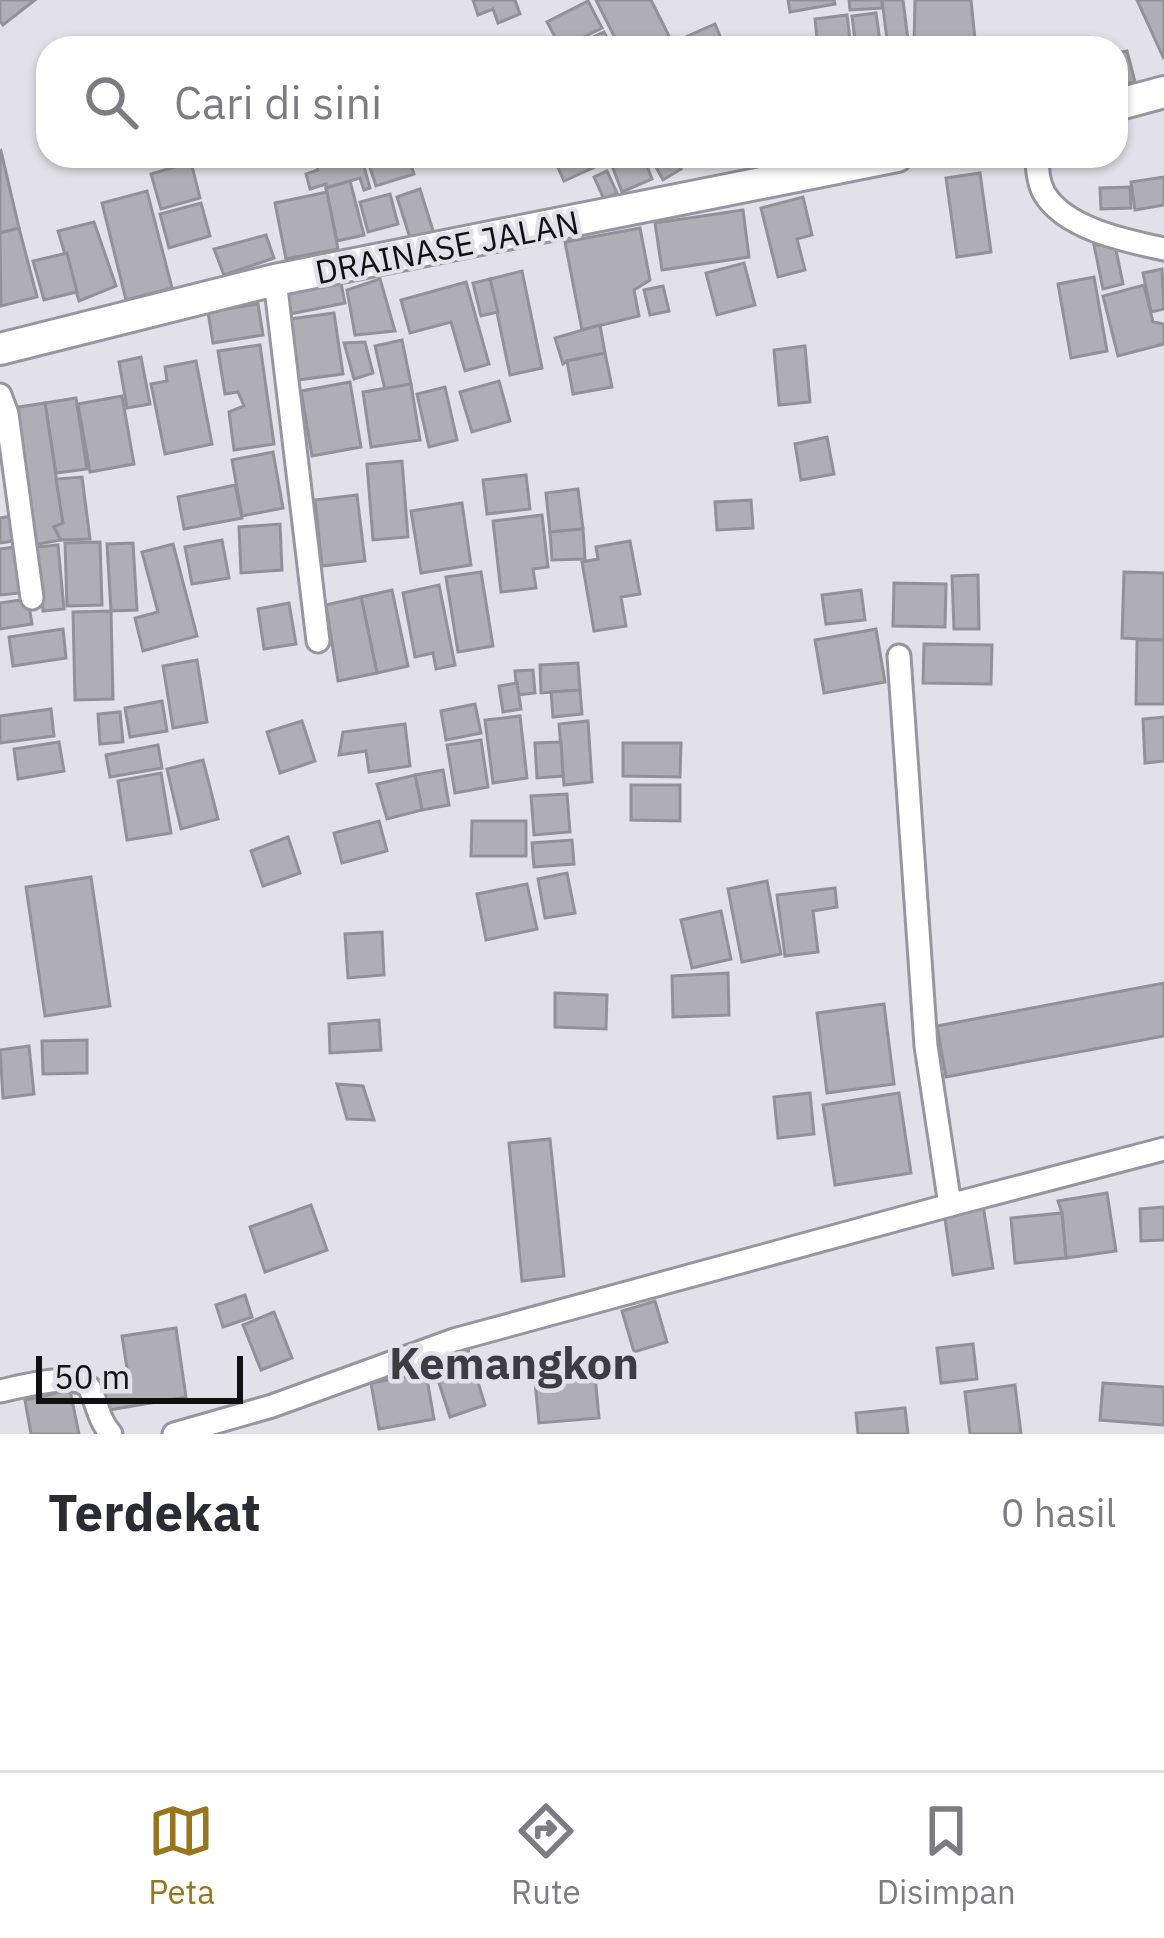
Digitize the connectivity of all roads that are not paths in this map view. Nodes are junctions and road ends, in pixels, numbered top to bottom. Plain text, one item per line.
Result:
1 (1164, 92) edge
2 (1128, 102) edge
3 (837, 168) edge
4 (1037, 168) edge
5 (1164, 249) edge
6 (275, 280) junction
7 (0, 349) edge
8 (0, 395) edge
9 (32, 598) dead end
10 (318, 641) dead end
11 (899, 656) dead end
12 (1164, 1149) edge
13 (950, 1204) junction
14 (0, 1391) edge
15 (112, 1434) edge
16 (174, 1434) edge

1 - 2 street
3 - 6 street, DRAINASE JALAN
4 - 5 street
6 - 7 street, DRAINASE JALAN
6 - 10 street
8 - 9 street
11 - 13 street
12 - 13 street
13 - 16 street
14 - 15 street

